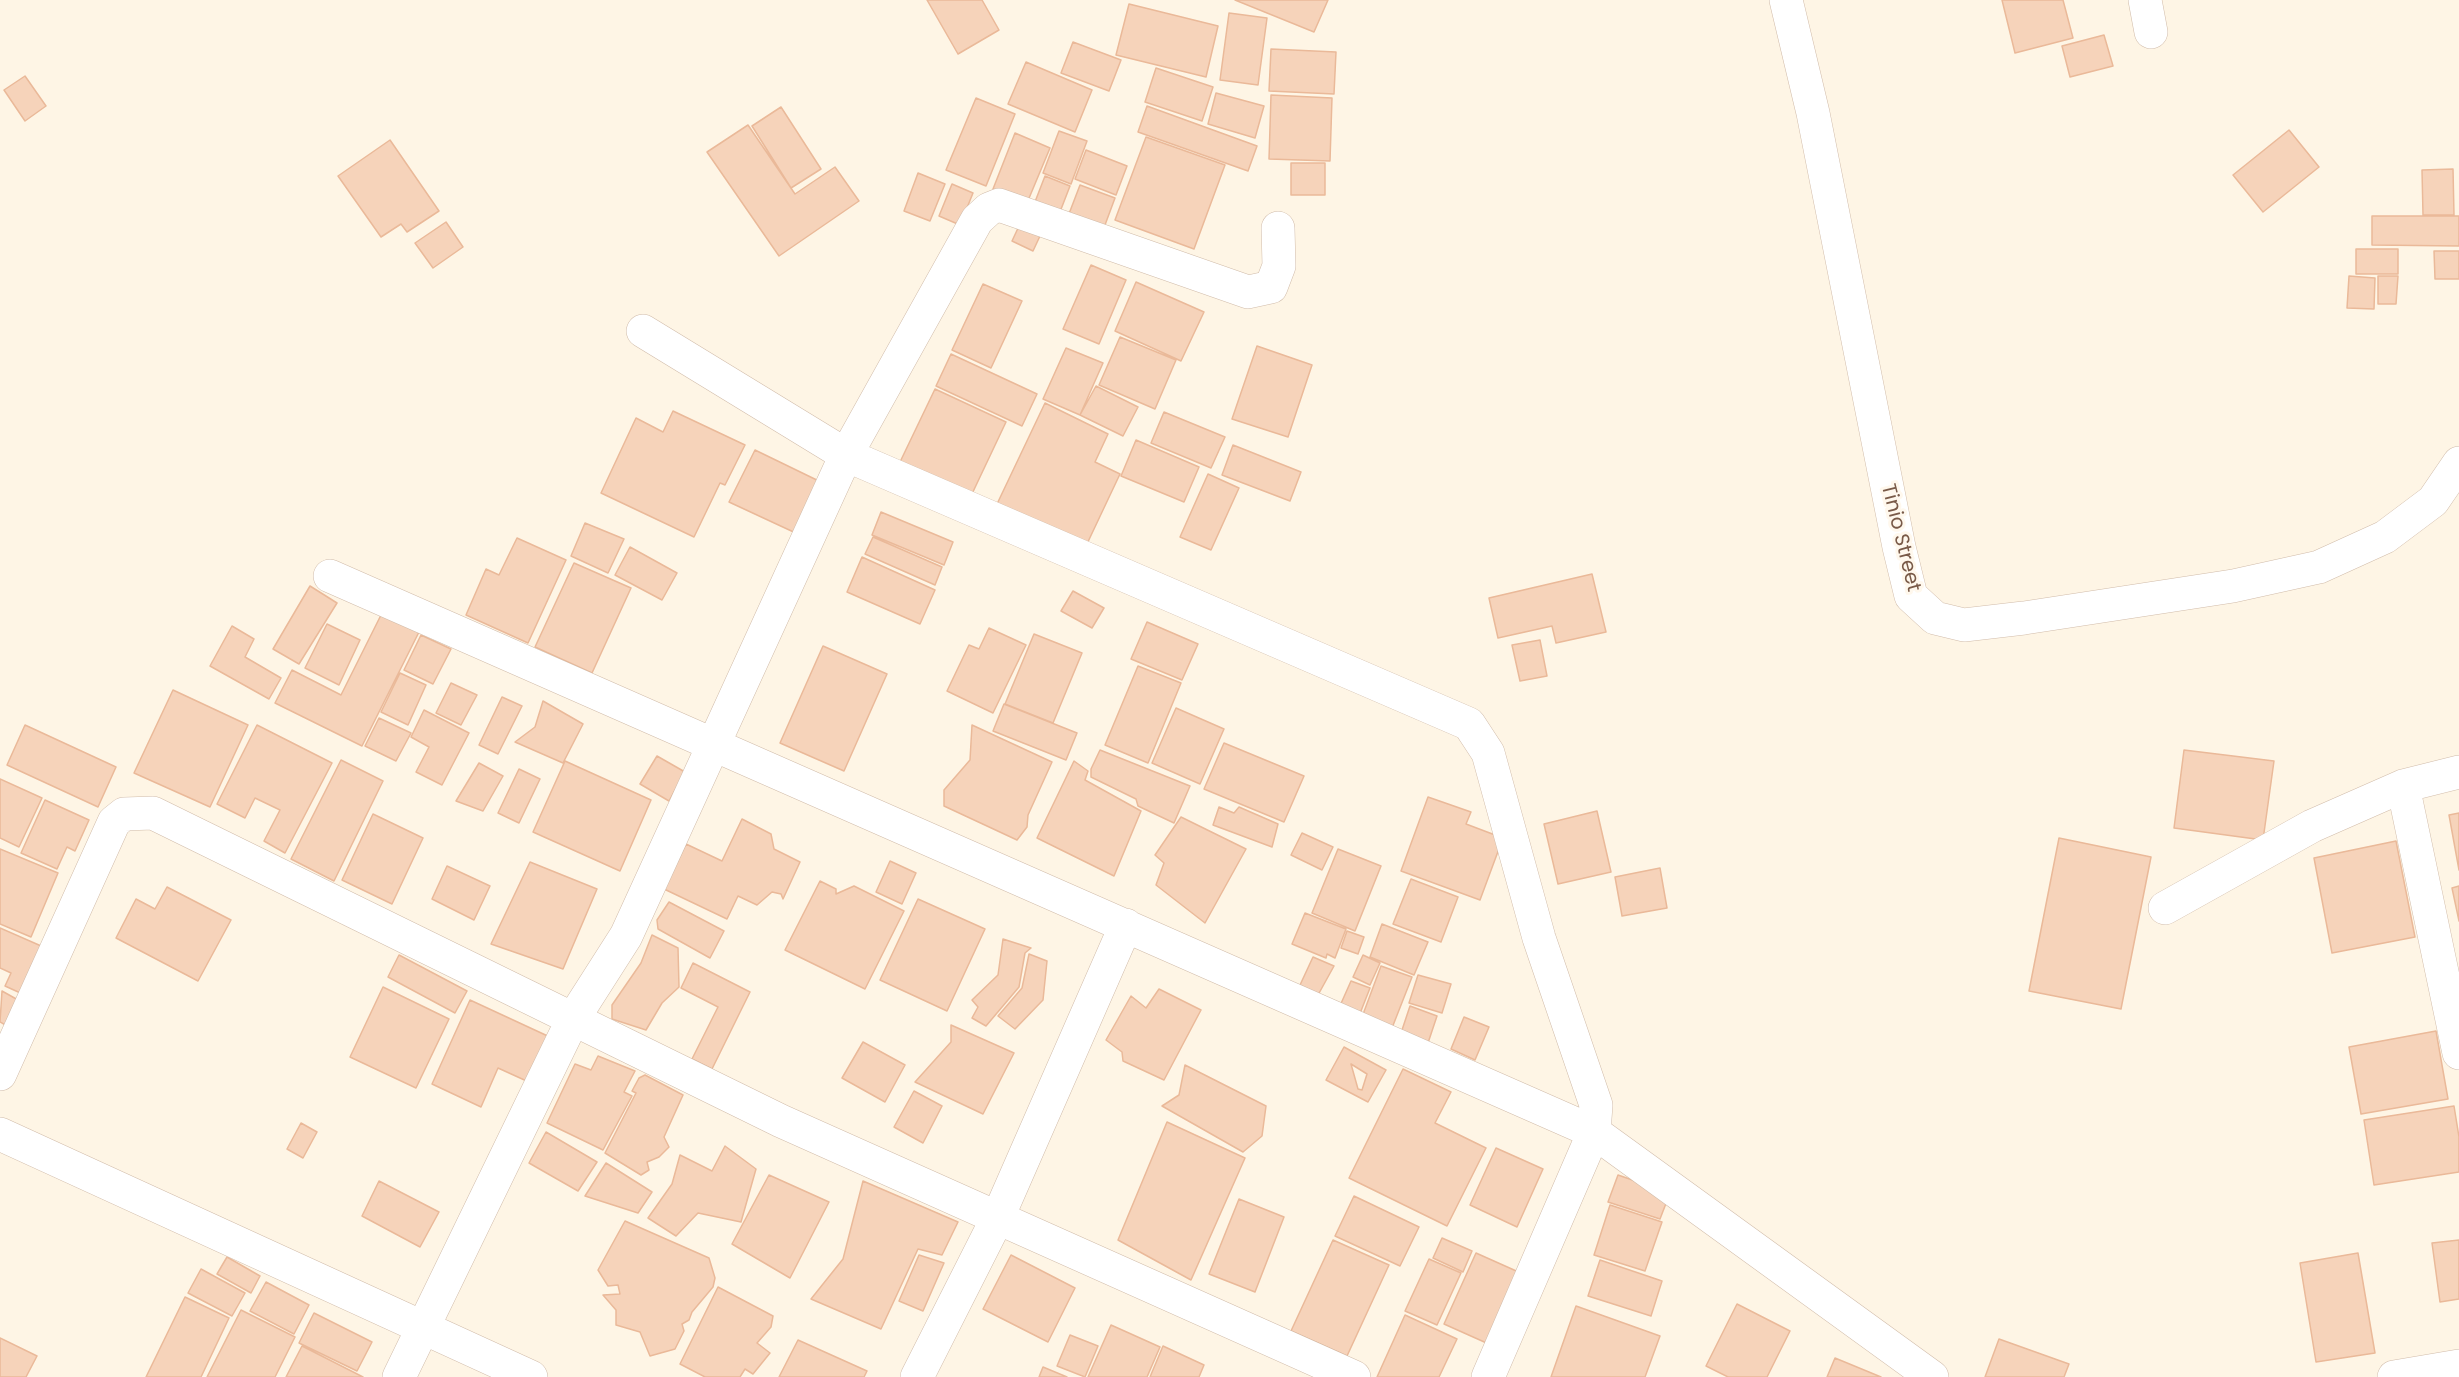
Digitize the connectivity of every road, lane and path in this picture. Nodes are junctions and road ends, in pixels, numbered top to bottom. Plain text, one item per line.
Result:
1 (1786, 0) edge
2 (2145, 0) edge
3 (2151, 32) dead end
4 (1278, 228) dead end
5 (643, 331) dead end
6 (846, 454) junction
7 (2459, 463) edge
8 (330, 576) dead end
9 (712, 744) junction
10 (2459, 772) edge
11 (2403, 786) junction
12 (2165, 908) dead end
13 (1126, 925) junction
14 (573, 1018) junction
15 (2459, 1053) edge
16 (0, 1074) edge
17 (1594, 1132) junction
18 (0, 1134) edge
19 (998, 1217) junction
20 (424, 1328) junction
21 (2459, 1366) edge
22 (399, 1377) edge
23 (531, 1377) edge
24 (917, 1377) edge
25 (1354, 1377) edge
26 (1488, 1377) edge
27 (1932, 1377) edge
28 (2394, 1377) edge

1 - 7 street, Tinio Street
2 - 3 street
4 - 6 street
5 - 6 street
6 - 9 street
6 - 17 street
8 - 9 street
9 - 13 street
9 - 14 street
10 - 11 street
11 - 12 street
11 - 15 street
13 - 17 street
13 - 19 street
14 - 16 street
14 - 19 street
14 - 20 street
17 - 26 street
17 - 27 street
18 - 20 street
19 - 24 street
19 - 25 street
20 - 22 street
20 - 23 street
21 - 28 street

